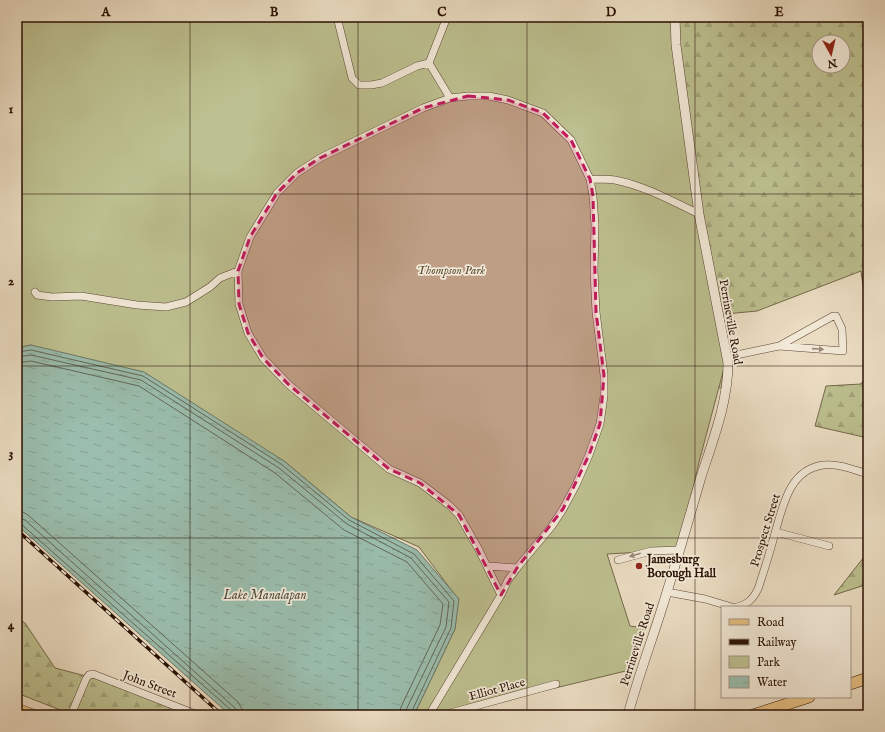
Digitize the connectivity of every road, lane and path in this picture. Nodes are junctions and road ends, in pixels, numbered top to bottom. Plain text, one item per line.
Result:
1 (336, 17) edge
2 (447, 17) edge
3 (675, 17) edge
4 (429, 63) junction
5 (450, 98) junction
6 (590, 179) junction
7 (699, 214) junction
8 (238, 271) junction
9 (35, 292) dead end
10 (779, 346) junction
11 (727, 357) junction
12 (868, 474) edge
13 (776, 532) junction
14 (829, 546) dead end
15 (679, 550) junction
16 (618, 560) dead end
17 (488, 566) junction
18 (517, 568) junction
19 (667, 592) junction
20 (501, 595) junction
21 (729, 606) edge
22 (742, 606) edge
23 (868, 678) edge
24 (556, 684) dead end
25 (851, 684) edge
26 (806, 698) edge
27 (17, 709) edge
28 (33, 715) edge
29 (71, 715) edge
30 (198, 715) edge
31 (429, 715) edge
32 (443, 715) edge
33 (628, 715) edge
34 (753, 715) edge

1 - 4 street
2 - 4 street
3 - 7 street, Perrineville Road
4 - 5 street
5 - 6 street
5 - 8 street
6 - 7 street
6 - 18 street
7 - 11 street, Perrineville Road
8 - 9 street
8 - 17 street
10 -> 10 street
10 - 11 street
11 - 15 street, Perrineville Road
12 - 13 street, Prospect Street
13 - 14 street
13 - 22 street, Prospect Street
15 -> 16 street
15 - 19 street, Perrineville Road
17 - 18 street
17 - 20 street
18 - 20 street
19 - 21 street
19 - 33 street, Perrineville Road
20 - 31 street
23 - 25 main road
24 - 32 street, Elliot Place
26 - 34 main road
27 - 28 main road
29 - 30 street, John Street

